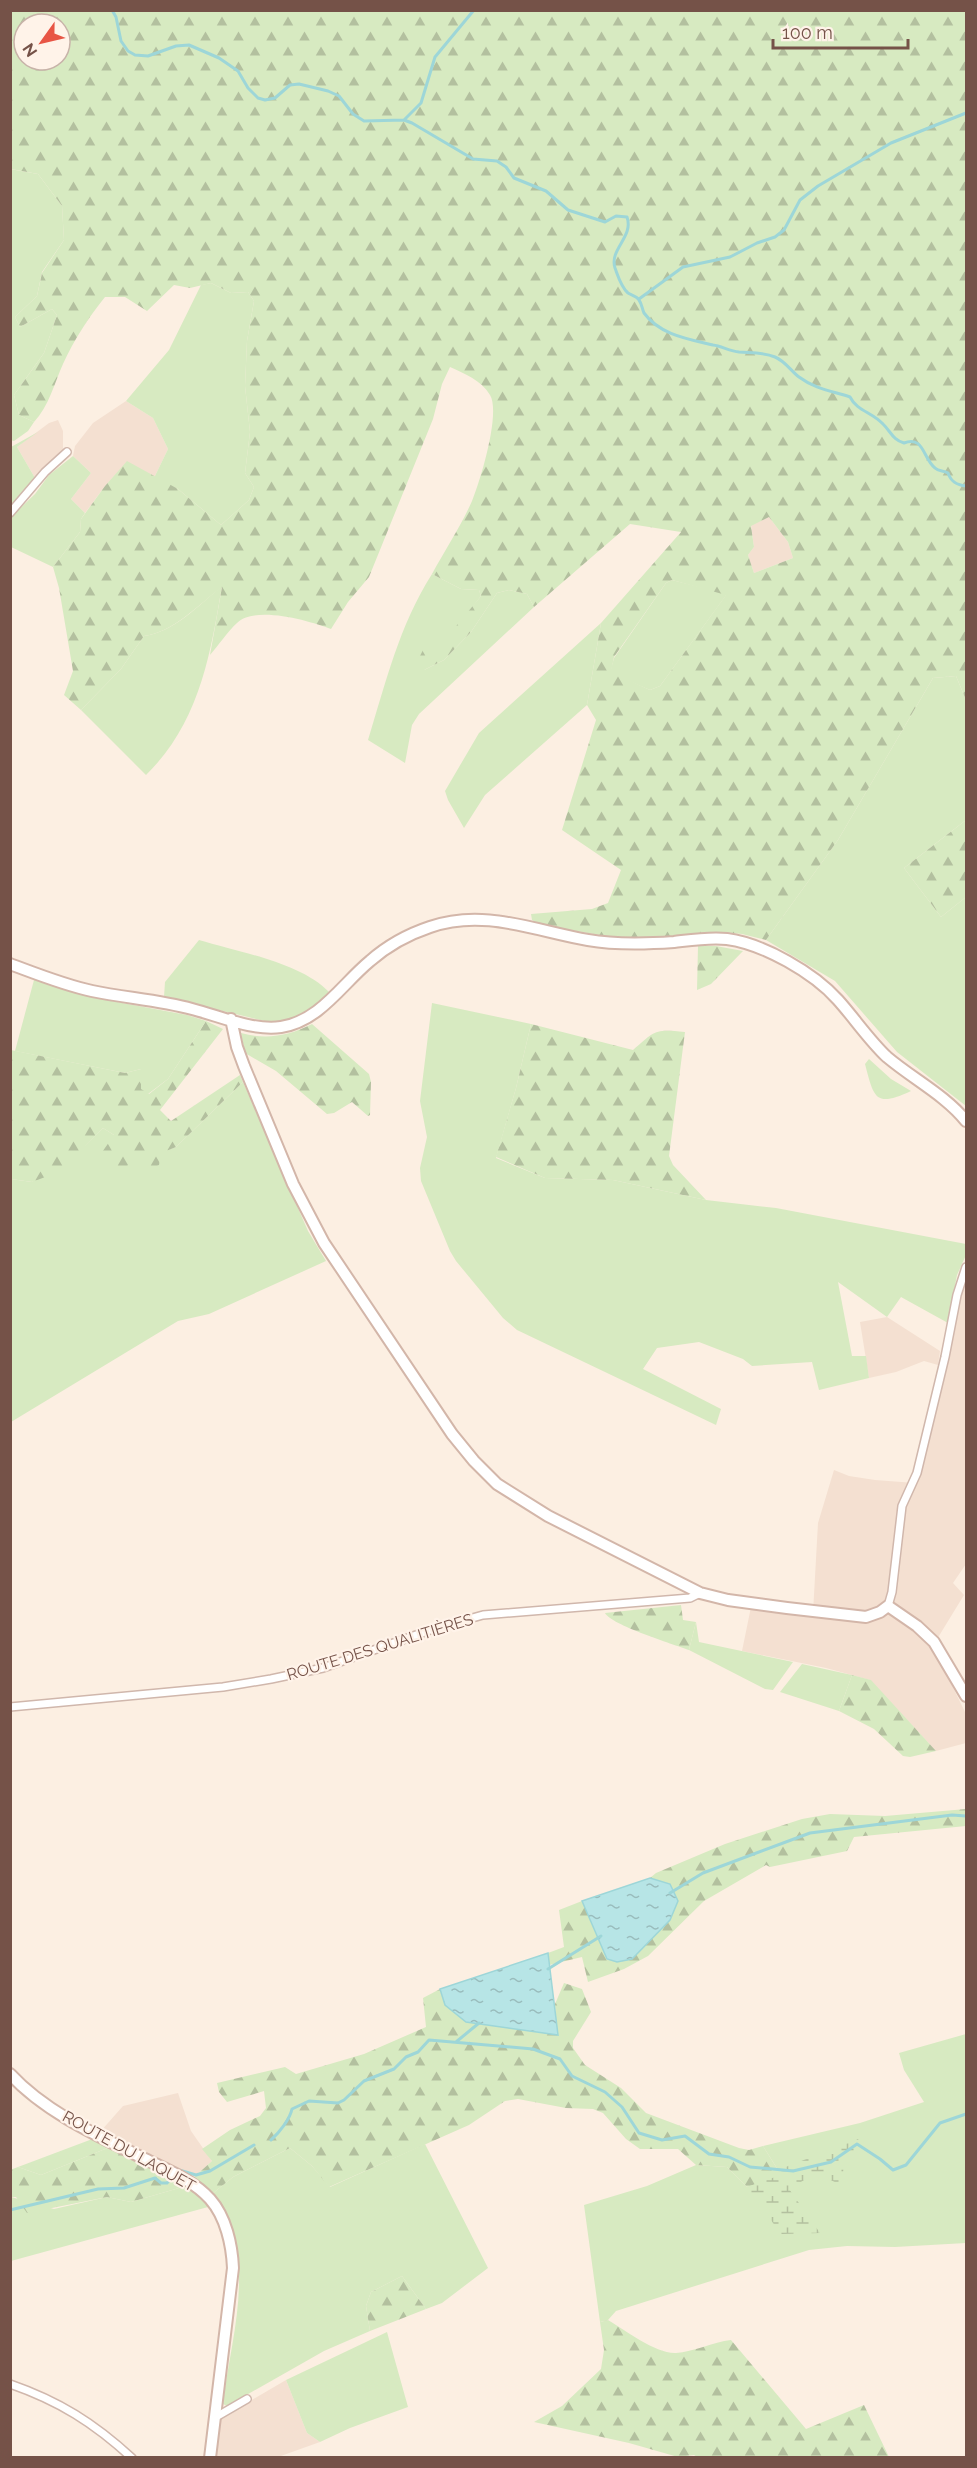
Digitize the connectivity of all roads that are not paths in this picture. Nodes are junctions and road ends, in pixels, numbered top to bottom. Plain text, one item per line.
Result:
1 (67, 452) dead end
2 (10, 513) edge
3 (10, 964) edge
4 (231, 1019) junction
5 (966, 1121) edge
6 (966, 1267) edge
7 (700, 1593) junction
8 (888, 1606) junction
9 (966, 1696) edge
10 (10, 1707) edge
11 (10, 2074) edge
12 (10, 2384) edge
13 (247, 2399) dead end
14 (216, 2417) junction
15 (132, 2457) edge
16 (210, 2457) edge

1 - 2 street
3 - 4 street
4 - 5 street
4 - 7 street
6 - 8 street
7 - 8 street, ROUTE DES QUALITIÈRES
7 - 10 street, ROUTE DES QUALITIÈRES
8 - 9 street
11 - 14 street, ROUTE DU LAQUET
12 - 15 street
13 - 14 street
14 - 16 street, ROUTE DU LAQUET

